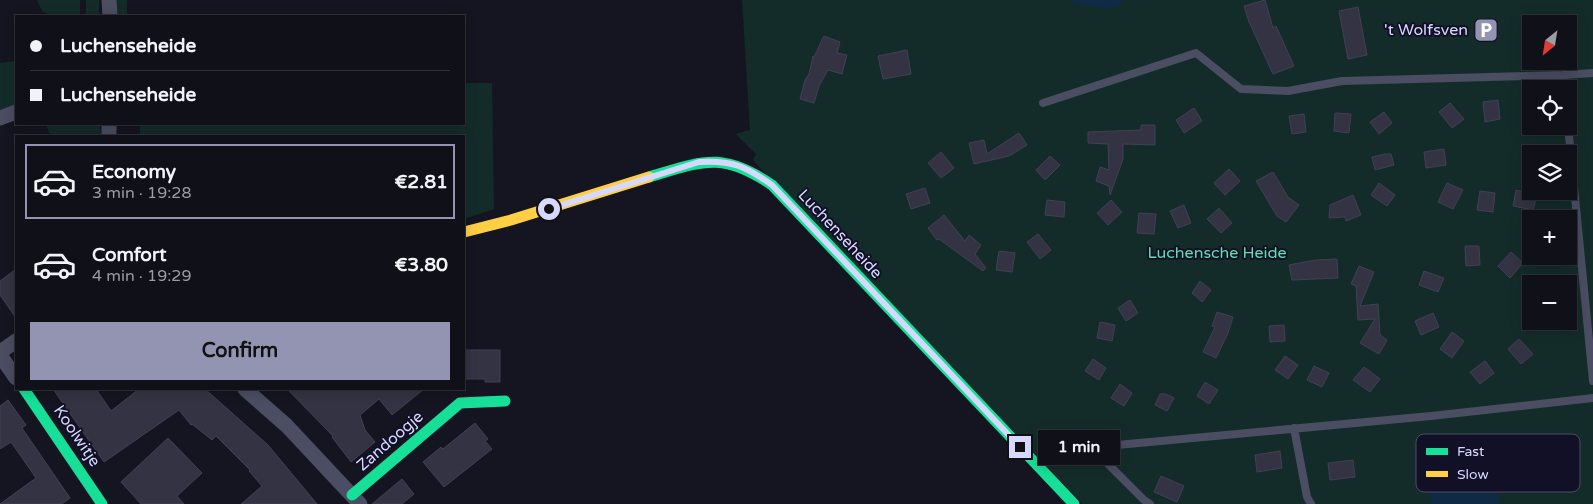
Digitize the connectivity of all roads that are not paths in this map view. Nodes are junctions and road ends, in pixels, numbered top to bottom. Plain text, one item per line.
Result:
1 (109, 0) edge
2 (110, 15) edge
3 (1593, 73) edge
4 (1563, 75) junction
5 (1563, 80) edge
6 (1043, 103) dead end
7 (15, 112) edge
8 (0, 118) edge
9 (1569, 135) edge
10 (465, 232) edge
11 (15, 342) edge
12 (0, 354) edge
13 (15, 376) edge
14 (1593, 381) edge
15 (25, 390) edge
16 (245, 390) edge
17 (1593, 398) edge
18 (505, 401) dead end
19 (1294, 428) junction
20 (356, 500) edge
21 (102, 504) edge
22 (1074, 504) edge
23 (1150, 504) edge
24 (1311, 504) edge

1 - 2 street
3 - 4 lane
4 - 5 lane
4 - 6 lane
7 - 8 street
9 - 14 lane
10 - 22 street, Luchenseheide
11 - 12 street
12 - 13 street
15 - 21 street, Koolwitje
16 - 20 street
17 - 19 lane
18 - 20 street, Zandoogje
19 - 23 lane
19 - 24 lane

